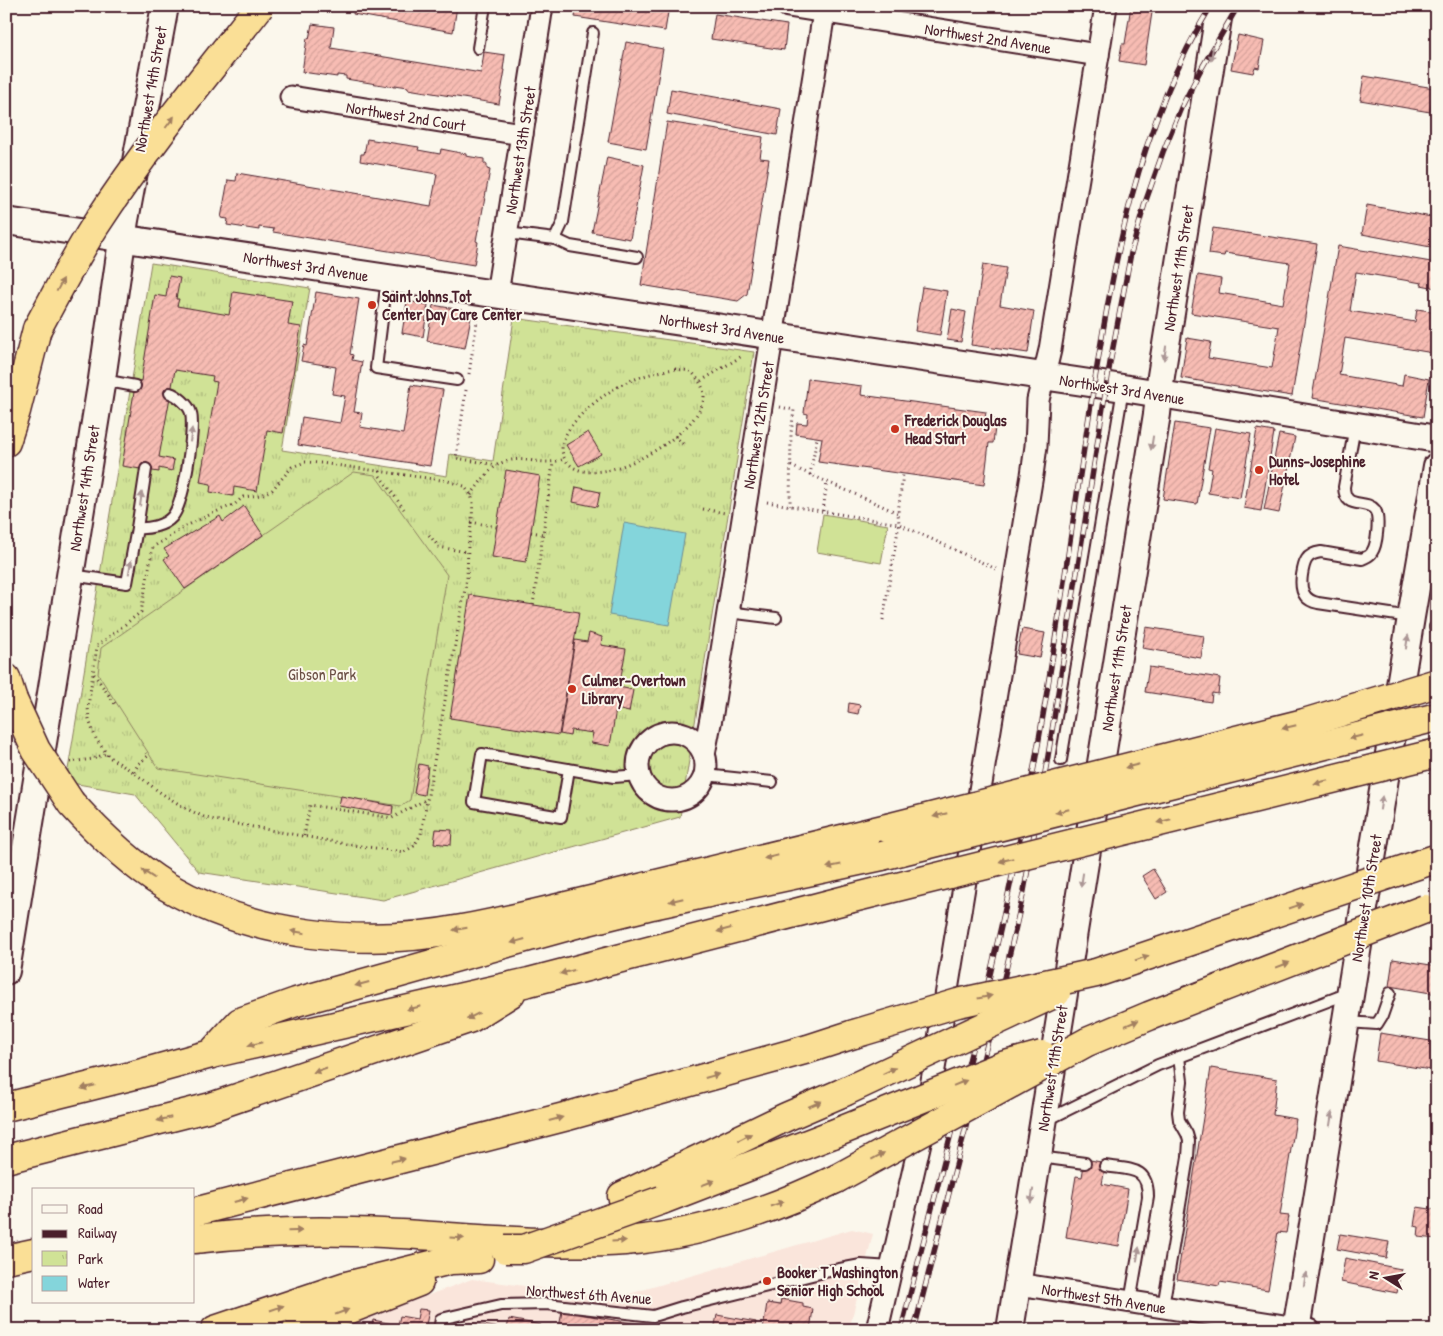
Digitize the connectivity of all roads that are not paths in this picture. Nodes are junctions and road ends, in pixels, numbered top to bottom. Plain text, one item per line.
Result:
1 (164, 6) edge
2 (260, 6) edge
3 (485, 6) edge
4 (542, 6) edge
5 (788, 6) edge
6 (1106, 6) edge
7 (1220, 6) edge
8 (824, 9) edge
9 (593, 33) dead end
10 (478, 48) dead end
11 (1098, 55) junction
12 (291, 97) dead end
13 (522, 134) junction
14 (6, 221) edge
15 (507, 233) junction
16 (123, 238) junction
17 (556, 239) junction
18 (637, 257) dead end
19 (388, 278) junction
20 (488, 302) junction
21 (772, 336) junction
22 (1044, 377) junction
23 (102, 379) junction
24 (457, 380) dead end
25 (135, 386) dead end
26 (1123, 388) junction
27 (170, 392) dead end
28 (11, 394) edge
29 (1159, 394) junction
30 (1355, 425) junction
31 (1437, 439) edge
32 (6, 442) edge
33 (1437, 466) edge
34 (146, 469) dead end
35 (137, 528) junction
36 (70, 574) junction
37 (728, 612) junction
38 (1411, 617) junction
39 (776, 618) dead end
40 (1437, 683) edge
41 (10, 689) edge
42 (1437, 717) edge
43 (1437, 753) edge
44 (1061, 760) dead end
45 (704, 765) junction
46 (569, 769) junction
47 (639, 775) junction
48 (772, 782) dead end
49 (1436, 859) edge
50 (1431, 908) edge
51 (6, 971) edge
52 (1096, 973) junction
53 (529, 982) junction
54 (1351, 992) junction
55 (1390, 992) dead end
56 (1346, 1022) junction
57 (1087, 1042) junction
58 (204, 1056) junction
59 (1179, 1057) junction
60 (6, 1107) edge
61 (1044, 1121) junction
62 (1038, 1156) junction
63 (6, 1160) edge
64 (1085, 1163) dead end
65 (1105, 1166) dead end
66 (195, 1212) edge
67 (195, 1239) edge
68 (505, 1249) junction
69 (32, 1253) edge
70 (6, 1259) edge
71 (480, 1259) junction
72 (891, 1267) junction
73 (1018, 1284) junction
74 (1130, 1302) junction
75 (1163, 1307) junction
76 (1301, 1329) edge
77 (215, 1330) edge
78 (297, 1330) edge
79 (439, 1330) edge
80 (877, 1330) edge
81 (1010, 1330) edge

1 - 16 street, Northwest 14th Street
28 -> 2 highway, bridge
3 - 10 lane
4 - 13 street, Northwest 13th Street
5 - 8 street, Northwest 2nd Avenue
6 - 11 street
7 -> 29 street, Northwest 11th Street
8 - 11 street, Northwest 2nd Avenue
8 - 21 street, Northwest 12th Street
9 - 17 lane
11 - 22 street
12 - 13 street, Northwest 2nd Court
13 - 15 street, Northwest 13th Street
14 - 16 street, Northwest 3rd Avenue
15 - 17 lane
15 - 20 street, Northwest 13th Street
16 - 19 street, Northwest 3rd Avenue
16 - 23 street, Northwest 14th Street
17 - 18 lane
19 - 20 street, Northwest 3rd Avenue
19 - 24 lane
20 - 21 street, Northwest 3rd Avenue
21 - 22 street, Northwest 3rd Avenue
21 - 37 street, Northwest 12th Street
22 - 26 street, Northwest 3rd Avenue
22 - 72 street
23 - 25 lane
23 - 36 street, Northwest 14th Street
26 - 29 street, Northwest 3rd Avenue
26 - 44 lane
35 -> 27 lane
28 - 32 highway
29 - 30 street, Northwest 3rd Avenue
29 -> 61 street, Northwest 11th Street
30 - 31 street, Northwest 3rd Avenue
30 - 38 lane
33 - 38 street, Northwest 10th Street
35 -> 34 lane
36 -> 35 lane
36 - 51 street, Northwest 14th Street
37 - 39 lane
37 - 45 street, Northwest 12th Street
54 -> 38 street, Northwest 10th Street
40 -> 41 highway, bridge
42 -> 58 highway, bridge
43 -> 53 highway, bridge
45 - 47 street, Northwest 12th Street
45 - 47 street
45 - 48 lane
46 - 46 lane
46 - 47 lane
52 -> 49 highway, bridge
57 -> 50 highway, bridge
66 -> 52 highway, bridge
68 -> 52 highway, bridge
53 -> 58 highway
53 -> 63 highway
54 - 56 street, Northwest 10th Street
54 - 59 lane
55 - 56 lane
76 -> 56 street, Northwest 10th Street
67 -> 57 highway, bridge
68 -> 57 highway, bridge
58 -> 60 highway
59 - 61 lane
59 - 75 lane
61 - 62 street, Northwest 11th Street
62 - 64 lane
62 -> 73 street, Northwest 11th Street
74 -> 65 lane
68 - 71 highway
69 - 70 highway
77 -> 71 highway
78 -> 71 highway
72 - 79 lane, Northwest 6th Avenue
72 - 80 street
73 - 74 street, Northwest 5th Avenue
73 - 81 street, Northwest 11th Street
74 - 75 street, Northwest 5th Avenue
75 - 76 street, Northwest 5th Avenue

